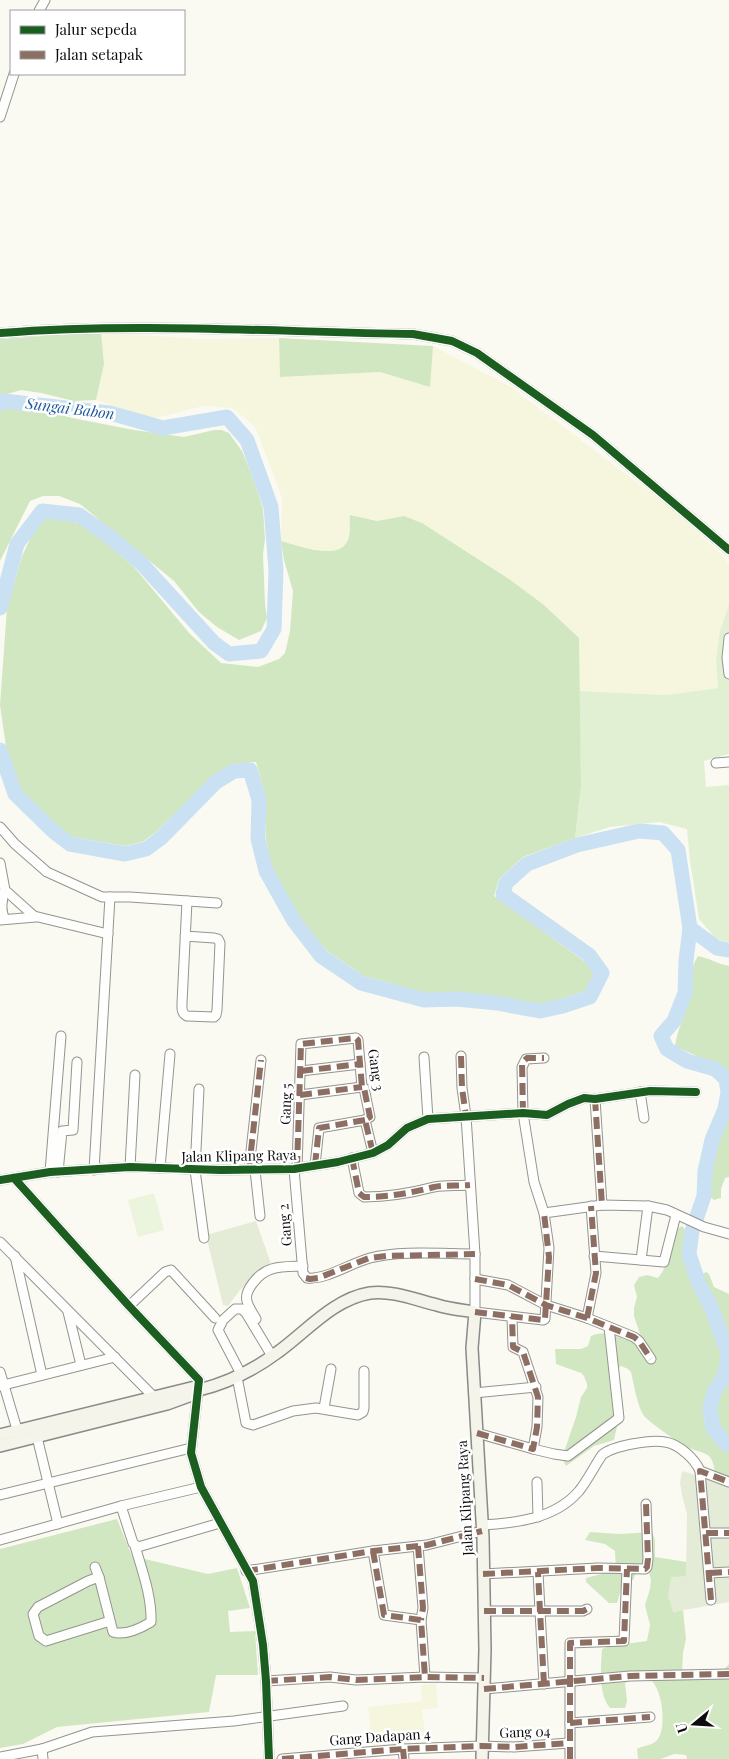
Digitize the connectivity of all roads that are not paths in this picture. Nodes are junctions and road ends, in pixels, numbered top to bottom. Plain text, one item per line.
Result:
1 (14, 75) edge
2 (0, 117) edge
3 (0, 333) edge
4 (729, 550) edge
5 (729, 638) edge
6 (729, 674) edge
7 (729, 762) edge
8 (716, 763) dead end
9 (0, 827) edge
10 (0, 863) edge
11 (5, 890) junction
12 (110, 898) junction
13 (187, 901) junction
14 (217, 903) dead end
15 (36, 916) junction
16 (2, 920) edge
17 (108, 934) junction
18 (185, 936) junction
19 (61, 1036) dead end
20 (170, 1054) dead end
21 (461, 1056) dead end
22 (424, 1057) dead end
23 (544, 1058) dead end
24 (260, 1060) dead end
25 (76, 1062) dead end
26 (360, 1064) junction
27 (301, 1070) junction
28 (135, 1075) dead end
29 (362, 1087) junction
30 (199, 1089) dead end
31 (640, 1092) junction
32 (696, 1092) dead end
33 (300, 1095) junction
34 (595, 1099) junction
35 (523, 1113) junction
36 (466, 1116) junction
37 (644, 1118) dead end
38 (428, 1119) junction
39 (365, 1120) junction
40 (373, 1153) junction
41 (352, 1158) junction
42 (315, 1166) junction
43 (130, 1167) junction
44 (160, 1168) junction
45 (296, 1169) junction
46 (94, 1170) junction
47 (195, 1170) junction
48 (252, 1170) junction
49 (54, 1172) junction
50 (14, 1178) junction
51 (0, 1180) edge
52 (470, 1186) junction
53 (602, 1205) junction
54 (591, 1206) junction
55 (648, 1206) junction
56 (544, 1213) junction
57 (676, 1215) junction
58 (260, 1216) dead end
59 (729, 1234) edge
60 (204, 1238) dead end
61 (0, 1242) edge
62 (475, 1254) junction
63 (14, 1256) junction
64 (594, 1256) junction
65 (641, 1260) junction
66 (303, 1266) junction
67 (476, 1280) junction
68 (546, 1305) junction
69 (129, 1306) junction
70 (67, 1311) junction
71 (475, 1312) junction
72 (512, 1317) junction
73 (215, 1318) dead end
74 (587, 1318) junction
75 (609, 1327) junction
76 (274, 1355) junction
77 (115, 1357) junction
78 (651, 1359) dead end
79 (81, 1365) junction
80 (331, 1369) dead end
81 (364, 1371) dead end
82 (0, 1372) edge
83 (42, 1375) junction
84 (239, 1376) junction
85 (2, 1385) edge
86 (536, 1387) junction
87 (199, 1390) junction
88 (474, 1393) junction
89 (154, 1397) junction
90 (134, 1407) junction
91 (324, 1408) junction
92 (477, 1433) junction
93 (0, 1435) edge
94 (19, 1436) junction
95 (36, 1437) junction
96 (0, 1446) edge
97 (191, 1448) junction
98 (533, 1449) junction
99 (700, 1471) junction
100 (537, 1482) dead end
101 (729, 1482) edge
102 (49, 1483) junction
103 (201, 1486) junction
104 (0, 1495) edge
105 (646, 1504) dead end
106 (121, 1506) junction
107 (538, 1517) junction
108 (220, 1523) junction
109 (58, 1524) junction
110 (482, 1528) junction
111 (706, 1533) junction
112 (729, 1533) edge
113 (0, 1540) edge
114 (135, 1546) junction
115 (418, 1546) junction
116 (373, 1551) junction
117 (95, 1567) dead end
118 (627, 1569) junction
119 (246, 1571) junction
120 (538, 1572) junction
121 (729, 1572) edge
122 (710, 1573) junction
123 (483, 1574) junction
124 (99, 1577) junction
125 (712, 1600) dead end
126 (587, 1609) dead end
127 (540, 1611) junction
128 (484, 1612) junction
129 (421, 1620) junction
130 (110, 1621) junction
131 (729, 1674) edge
132 (425, 1677) junction
133 (266, 1681) junction
134 (570, 1682) junction
135 (484, 1684) junction
136 (544, 1684) junction
137 (343, 1706) dead end
138 (267, 1716) junction
139 (650, 1717) dead end
140 (570, 1723) junction
141 (569, 1744) junction
142 (481, 1746) junction
143 (403, 1748) junction
144 (42, 1749) junction
145 (0, 1757) edge
146 (43, 1759) edge
147 (269, 1759) edge
148 (282, 1759) edge
149 (404, 1759) edge
150 (482, 1759) edge
151 (570, 1759) edge

1 - 2 street
3 - 4 street
5 - 6 street
7 - 8 street
9 - 12 street
10 - 11 street
11 - 15 street
11 - 16 street
12 - 13 street
12 - 17 street
13 - 14 street
13 - 18 street
15 - 16 street
15 - 17 street
17 - 46 street
18 - 18 street
19 - 49 street
20 - 44 street
21 - 36 street
22 - 38 street
23 - 35 street
24 - 48 street
25 - 49 street
26 - 27 street
26 - 27 street, Gang 3
26 - 29 street, Gang 3
27 - 33 street, Gang 5
28 - 43 street
29 - 33 street
29 - 39 street, Gang 3
30 - 47 street
31 - 32 street
31 - 34 street
31 - 37 street
33 - 45 street, Gang 5
34 - 35 street
34 - 53 street
35 - 36 street
35 - 56 street
36 - 38 street, Jalan Klipang Raya
36 - 52 street, Jalan Klipang Raya
38 - 40 street, Jalan Klipang Raya
39 - 40 street, Gang 3
39 - 42 street
40 - 41 street, Jalan Klipang Raya
41 - 42 street, Jalan Klipang Raya
41 - 52 street
42 - 45 street, Jalan Klipang Raya
43 - 44 street, Jalan Klipang Raya
43 - 46 street, Jalan Klipang Raya
44 - 47 street, Jalan Klipang Raya
45 - 48 street, Jalan Klipang Raya
45 - 66 street, Gang 2
46 - 49 street, Jalan Klipang Raya
47 - 48 street, Jalan Klipang Raya
47 - 60 street
48 - 58 street
49 - 50 street, Jalan Klipang Raya
50 - 51 street, Jalan Klipang Raya
50 - 69 street
52 - 62 street, Jalan Klipang Raya
53 - 54 street
53 - 55 street
54 - 56 street
54 - 64 street
55 - 57 street
55 - 65 street
56 - 68 street
57 - 59 street
57 - 65 street
61 - 63 street
62 - 66 street, Gang 2
62 - 67 street, Jalan Klipang Raya
63 - 70 street
63 - 83 street
64 - 65 street
64 - 74 street
66 - 76 street
67 - 68 street
67 - 71 street, Jalan Klipang Raya
68 - 72 street
68 - 74 street
69 - 73 street
69 - 87 street
70 - 77 street
70 - 79 street
71 - 72 street
71 - 76 main road
71 - 88 main road, Jalan Klipang Raya
72 - 86 street
74 - 75 street
75 - 78 street
75 - 98 street
76 - 84 main road
76 - 84 street
77 - 79 street
77 - 89 street
79 - 83 street
80 - 91 street
81 - 91 street
82 - 85 street
83 - 85 street
84 - 87 main road
84 - 91 street
85 - 94 street
86 - 88 street
86 - 98 street
87 - 89 main road
87 - 90 main road
87 - 97 street
88 - 92 main road, Jalan Klipang Raya
89 - 90 main road
90 - 94 main road
90 - 95 main road
92 - 98 street
92 - 110 main road, Jalan Klipang Raya
93 - 94 main road
94 - 95 main road
94 - 96 main road
95 - 102 street
97 - 102 street
97 - 103 street
99 - 101 street
99 - 107 street
99 - 111 street
100 - 107 street
102 - 104 street
102 - 109 street
103 - 106 street
103 - 108 street
105 - 118 street
106 - 109 street
106 - 114 street
107 - 110 street
108 - 114 street
108 - 119 street
109 - 113 street
110 - 115 street
110 - 123 main road, Jalan Klipang Raya
111 - 112 street
111 - 122 street
114 - 130 street
115 - 116 street
115 - 129 street
116 - 119 street
116 - 129 street
117 - 124 street
118 - 120 street
118 - 134 street
119 - 133 street
120 - 123 street
120 - 127 street
121 - 122 street
122 - 125 street
123 - 128 main road, Jalan Klipang Raya
124 - 130 street
124 - 130 street
126 - 127 street
127 - 128 street
127 - 136 street
128 - 135 main road, Jalan Klipang Raya
129 - 132 street
131 - 134 street
132 - 133 street
132 - 135 street
133 - 138 street
134 - 136 street
134 - 140 street
135 - 136 street
135 - 142 main road, Jalan Klipang Raya
137 - 138 street
138 - 144 street
138 - 147 street
139 - 140 street
140 - 141 street
141 - 142 street, Gang 04
141 - 151 street
142 - 143 street, Gang Dadapan 4
142 - 150 main road, Jalan Klipang Raya
143 - 148 street, Gang Dadapan 4
143 - 149 street
144 - 145 street
144 - 146 street

